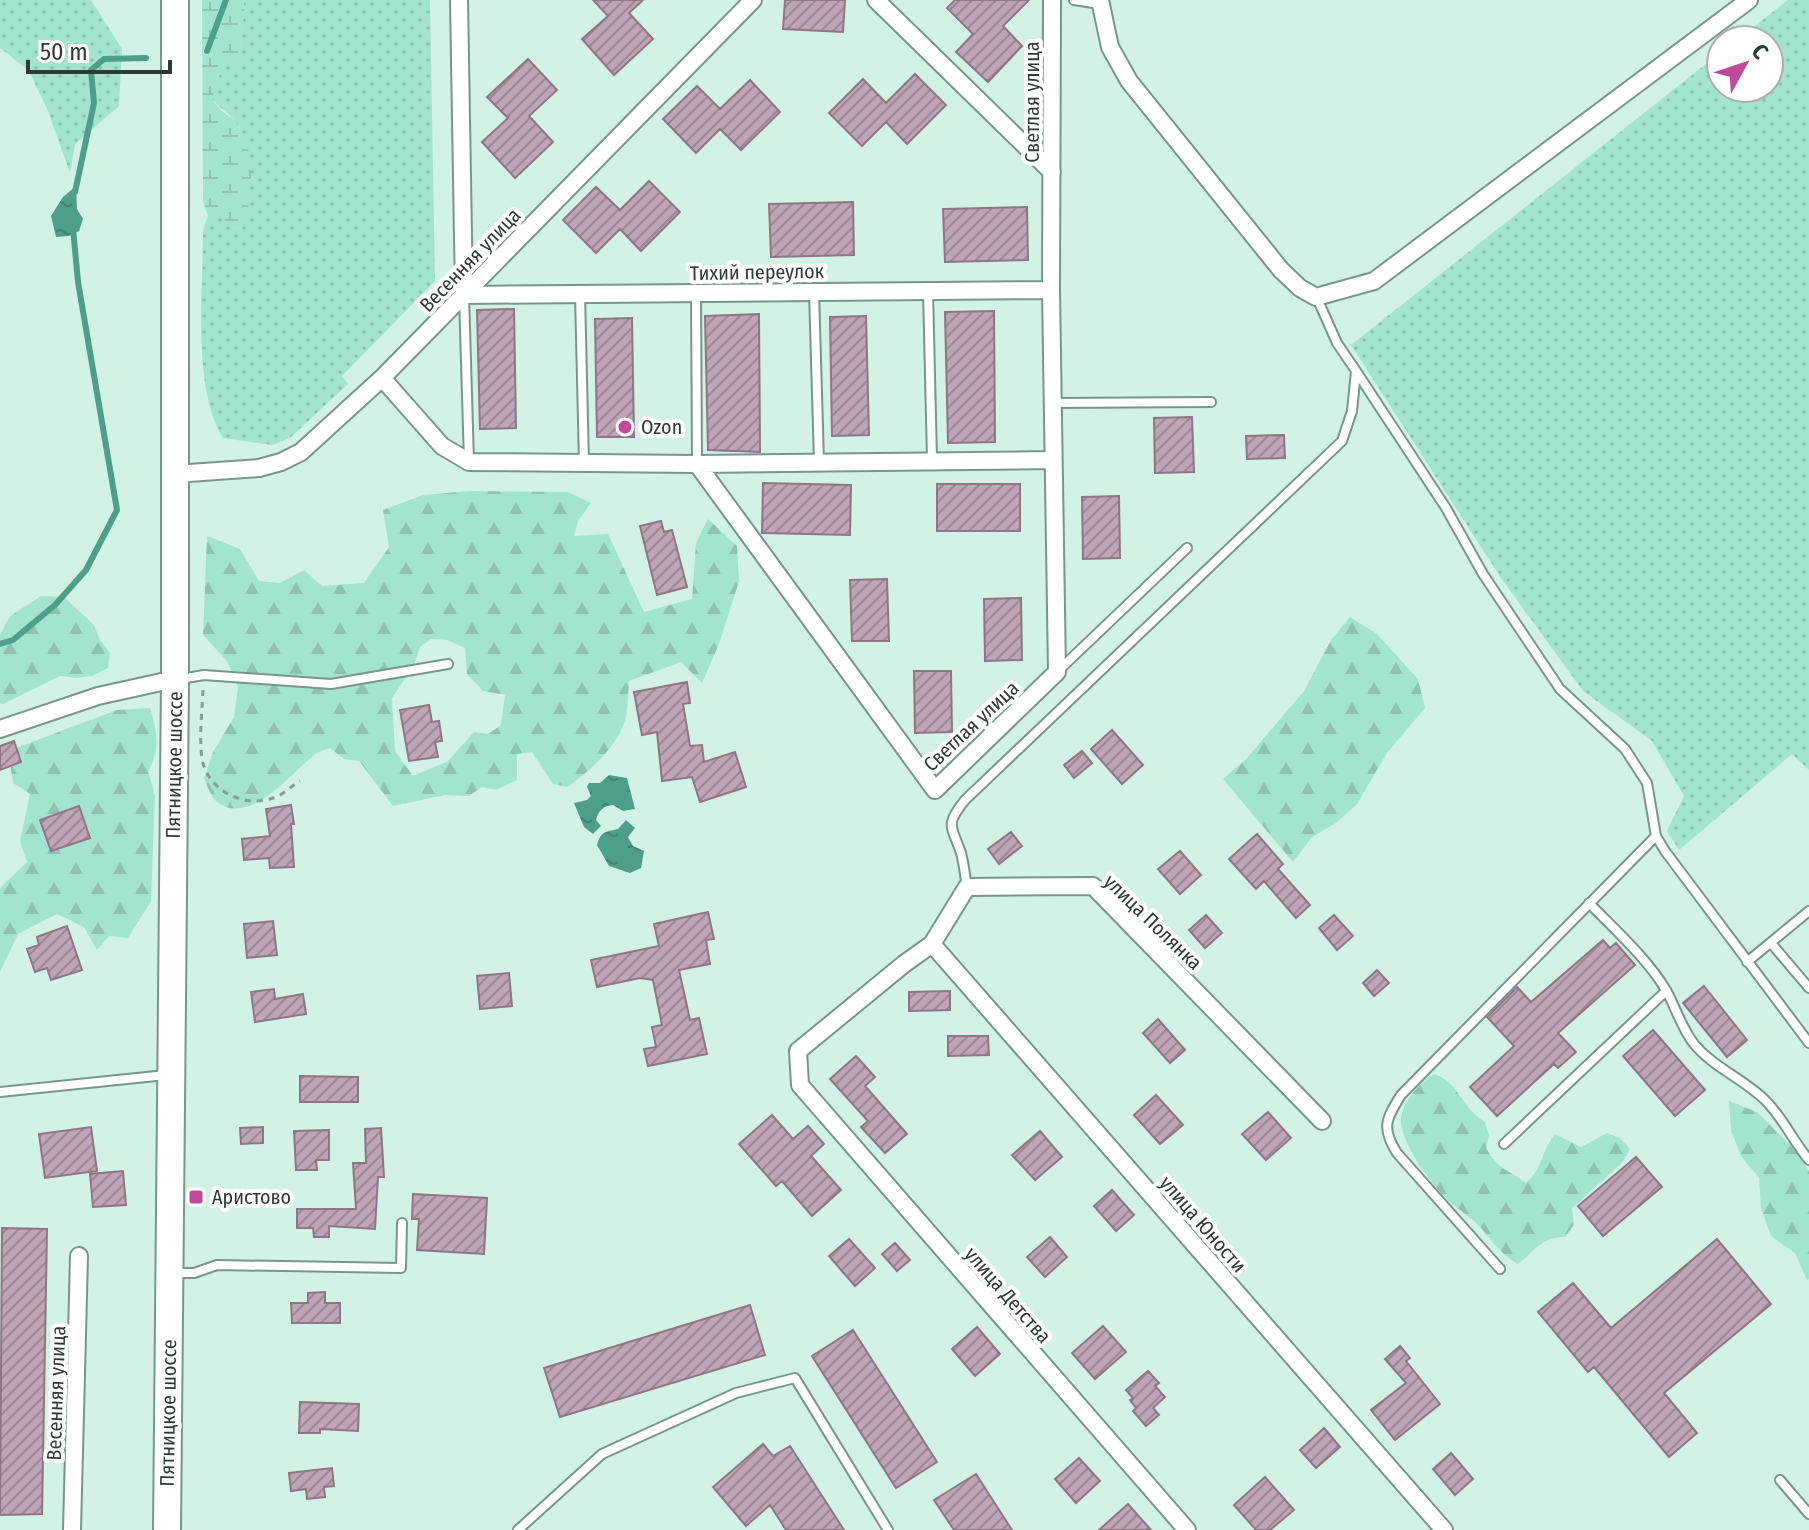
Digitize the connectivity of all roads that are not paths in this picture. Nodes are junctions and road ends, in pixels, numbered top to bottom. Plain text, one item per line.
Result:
1 (175, 0) edge
2 (459, 0) edge
3 (753, 0) edge
4 (876, 0) edge
5 (1052, 0) edge
6 (1074, 0) edge
7 (1749, 0) edge
8 (1100, 2) edge
9 (1052, 172) junction
10 (928, 290) junction
11 (1051, 290) junction
12 (814, 291) junction
13 (696, 292) junction
14 (580, 294) junction
15 (464, 295) junction
16 (1316, 297) junction
17 (1356, 371) junction
18 (382, 378) junction
19 (1211, 402) dead end
20 (1053, 403) junction
21 (932, 460) junction
22 (1053, 460) junction
23 (469, 462) junction
24 (819, 462) junction
25 (697, 464) junction
26 (584, 465) junction
27 (175, 474) junction
28 (1187, 548) dead end
29 (448, 664) dead end
30 (1057, 672) junction
31 (175, 679) junction
32 (0, 729) edge
33 (1656, 836) junction
34 (967, 887) junction
35 (1589, 903) junction
36 (1809, 911) edge
37 (1771, 943) junction
38 (932, 944) junction
39 (1747, 962) junction
40 (1809, 988) edge
41 (1666, 991) junction
42 (1809, 1043) edge
43 (170, 1074) junction
44 (0, 1092) edge
45 (1322, 1121) dead end
46 (1504, 1144) dead end
47 (1809, 1160) edge
48 (402, 1223) dead end
49 (79, 1256) dead end
50 (1500, 1269) dead end
51 (170, 1273) junction
52 (1780, 1480) dead end
53 (1809, 1514) edge
54 (72, 1530) edge
55 (167, 1530) edge
56 (518, 1530) edge
57 (888, 1530) edge
58 (1187, 1530) edge
59 (1444, 1530) edge

1 - 27 main road, Пятницкое шоссе
2 - 15 street
3 - 15 street, Весенняя улица
4 - 9 street
5 - 9 street, Светлая улица
6 - 8 lane
7 - 16 street
8 - 16 street
9 - 11 street, Светлая улица
10 - 11 street, Тихий переулок
10 - 12 street, Тихий переулок
10 - 21 lane
11 - 20 street, Светлая улица
12 - 13 street, Тихий переулок
12 - 24 lane
13 - 14 street, Тихий переулок
13 - 25 lane
14 - 15 street, Тихий переулок
14 - 26 lane
15 - 18 street, Весенняя улица
15 - 23 lane
16 - 17 lane
17 - 33 lane
17 - 34 lane
18 - 23 street
18 - 27 street, Весенняя улица
19 - 20 lane
20 - 22 street, Светлая улица
21 - 22 street
21 - 24 street
22 - 30 street, Светлая улица
23 - 26 street
24 - 25 street
25 - 26 street
25 - 30 street, Светлая улица
27 - 31 main road, Пятницкое шоссе
28 - 30 lane
29 - 31 lane
31 - 32 street
31 - 43 main road, Пятницкое шоссе
33 - 35 lane
33 - 39 lane
34 - 38 street
34 - 45 street, улица Полянка
35 - 41 lane
35 - 50 lane
36 - 37 lane
37 - 39 lane
37 - 40 lane
38 - 58 street, улица Детства
38 - 59 street, улица Юности
39 - 42 lane
41 - 46 lane
41 - 47 lane
43 - 44 lane
43 - 51 main road, Пятницкое шоссе
48 - 51 lane
49 - 54 street, Весенняя улица
51 - 55 main road, Пятницкое шоссе
52 - 53 lane
56 - 57 lane

